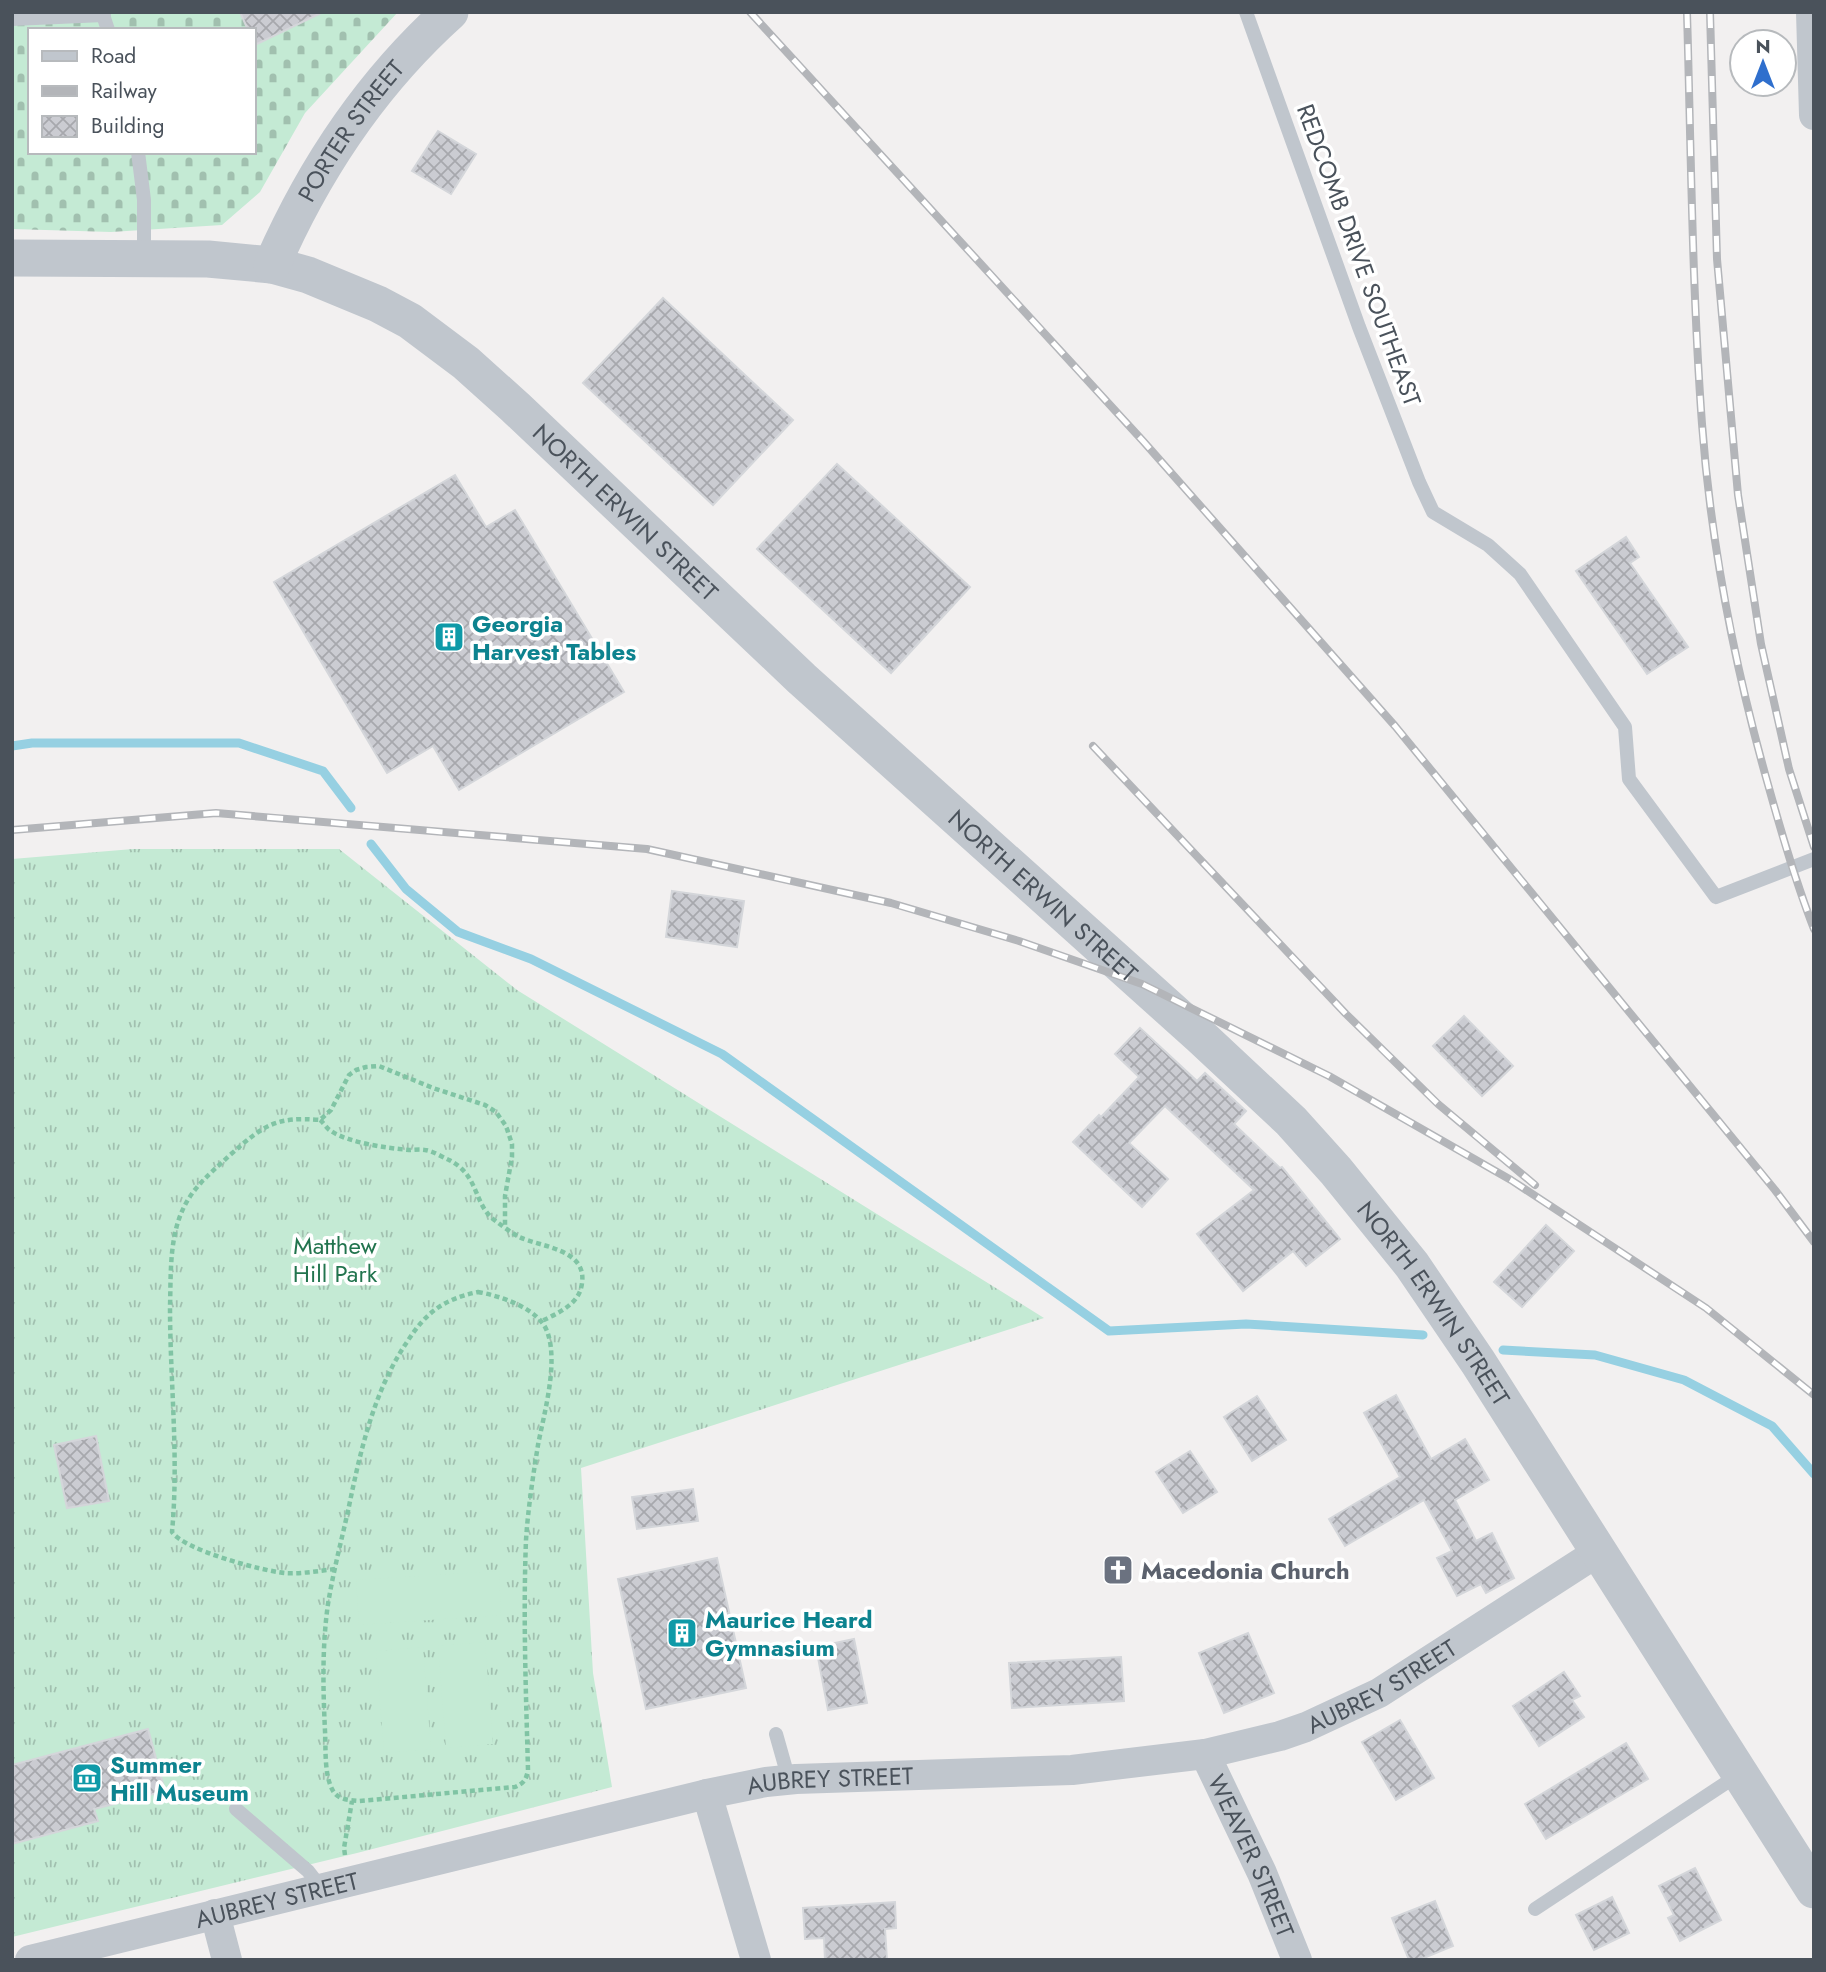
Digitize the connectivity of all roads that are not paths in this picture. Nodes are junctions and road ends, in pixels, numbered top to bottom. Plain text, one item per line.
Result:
1 (450, 12) edge
2 (1246, 12) edge
3 (1811, 12) edge
4 (103, 14) edge
5 (12, 19) edge
6 (1814, 115) edge
7 (138, 154) edge
8 (144, 257) junction
9 (12, 258) edge
10 (272, 265) junction
11 (1814, 859) edge
12 (1598, 1552) junction
13 (776, 1734) dead end
14 (1205, 1754) junction
15 (1739, 1774) junction
16 (789, 1780) junction
17 (707, 1794) junction
18 (236, 1809) dead end
19 (321, 1889) junction
20 (1814, 1891) edge
21 (1535, 1909) dead end
22 (215, 1914) junction
23 (30, 1960) edge
24 (227, 1960) edge
25 (756, 1960) edge
26 (1297, 1960) edge

1 - 10 street, PORTER STREET
2 - 11 lane, REDCOMB DRIVE SOUTHEAST
3 - 6 street
4 - 5 lane
7 - 8 lane
8 - 9 street, NORTH ERWIN STREET
8 - 10 street, NORTH ERWIN STREET
10 - 12 street, NORTH ERWIN STREET
12 - 14 street, AUBREY STREET
12 - 15 street, NORTH ERWIN STREET
13 - 16 lane
14 - 16 street, AUBREY STREET
14 - 26 street, WEAVER STREET
15 - 20 street, NORTH ERWIN STREET
15 - 21 lane
16 - 17 street, AUBREY STREET
17 - 19 street, AUBREY STREET
17 - 25 street
18 - 19 lane
19 - 22 street, AUBREY STREET
22 - 23 street, AUBREY STREET
22 - 24 street

